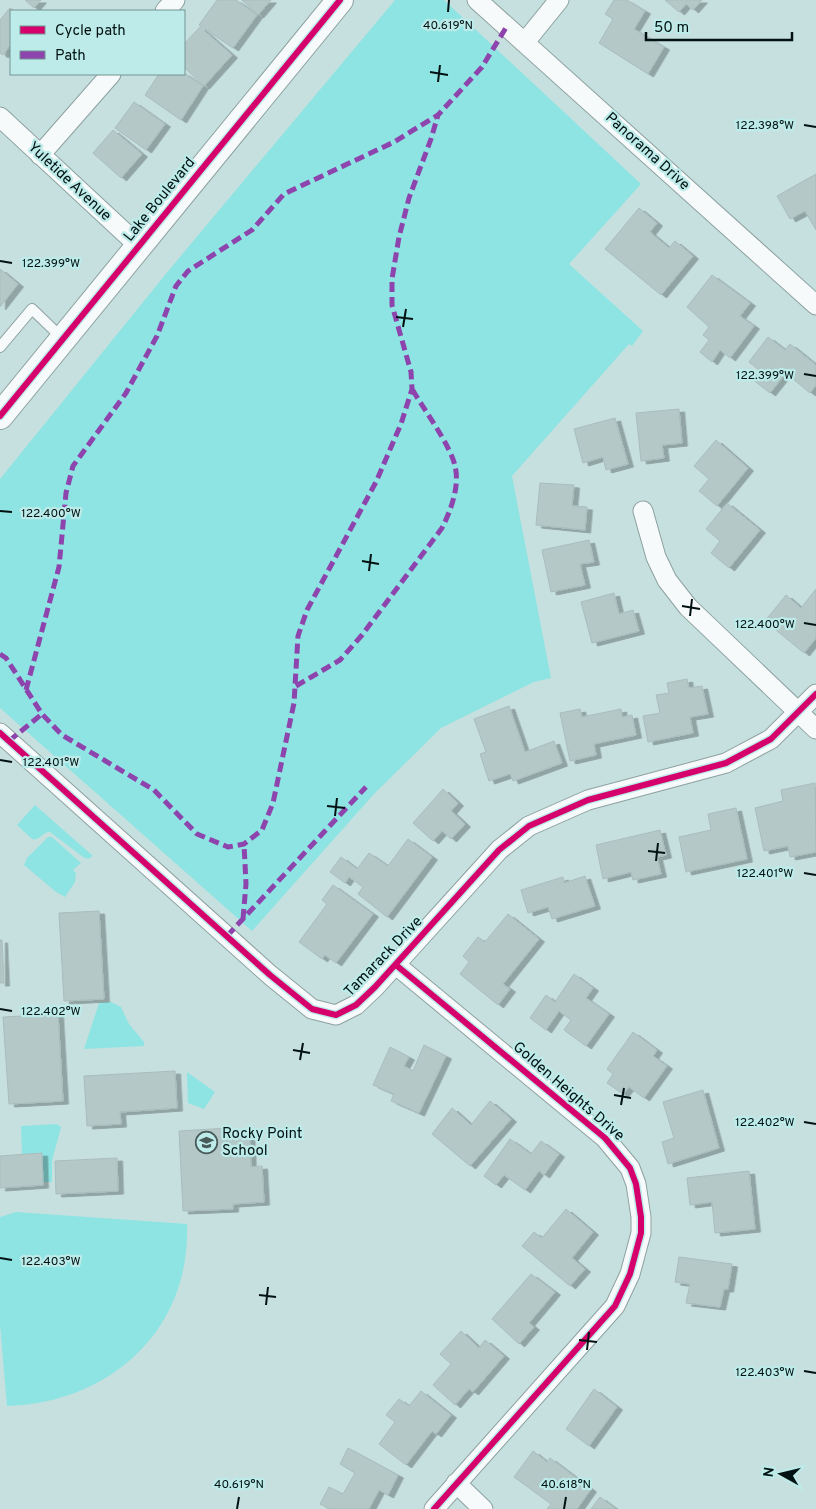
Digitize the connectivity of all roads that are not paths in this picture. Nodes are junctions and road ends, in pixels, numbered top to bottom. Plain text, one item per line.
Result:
1 (175, 0) edge
2 (340, 0) edge
3 (477, 0) edge
4 (559, 0) edge
5 (166, 10) edge
6 (524, 42) junction
7 (110, 75) edge
8 (0, 117) edge
9 (40, 155) junction
10 (139, 246) junction
11 (814, 298) edge
12 (63, 339) junction
13 (0, 348) edge
14 (0, 416) edge
15 (643, 511) dead end
16 (816, 694) edge
17 (800, 712) junction
18 (816, 729) edge
19 (0, 733) edge
20 (396, 965) junction
21 (456, 1483) junction
22 (434, 1509) edge
23 (483, 1509) edge

1 - 5 street
2 - 10 main road, Lake Boulevard
3 - 6 street, Panorama Drive
4 - 6 street
6 - 11 street, Panorama Drive
7 - 9 street
8 - 9 street, Yuletide Avenue
9 - 10 street, Yuletide Avenue
10 - 12 main road, Lake Boulevard
12 - 13 lane
12 - 14 main road, Lake Boulevard
15 - 17 street
16 - 17 street, Tamarack Drive
17 - 18 street
17 - 20 street, Tamarack Drive
19 - 20 street, Tamarack Drive
20 - 21 street, Golden Heights Drive
21 - 22 street, Golden Heights Drive
21 - 23 street

